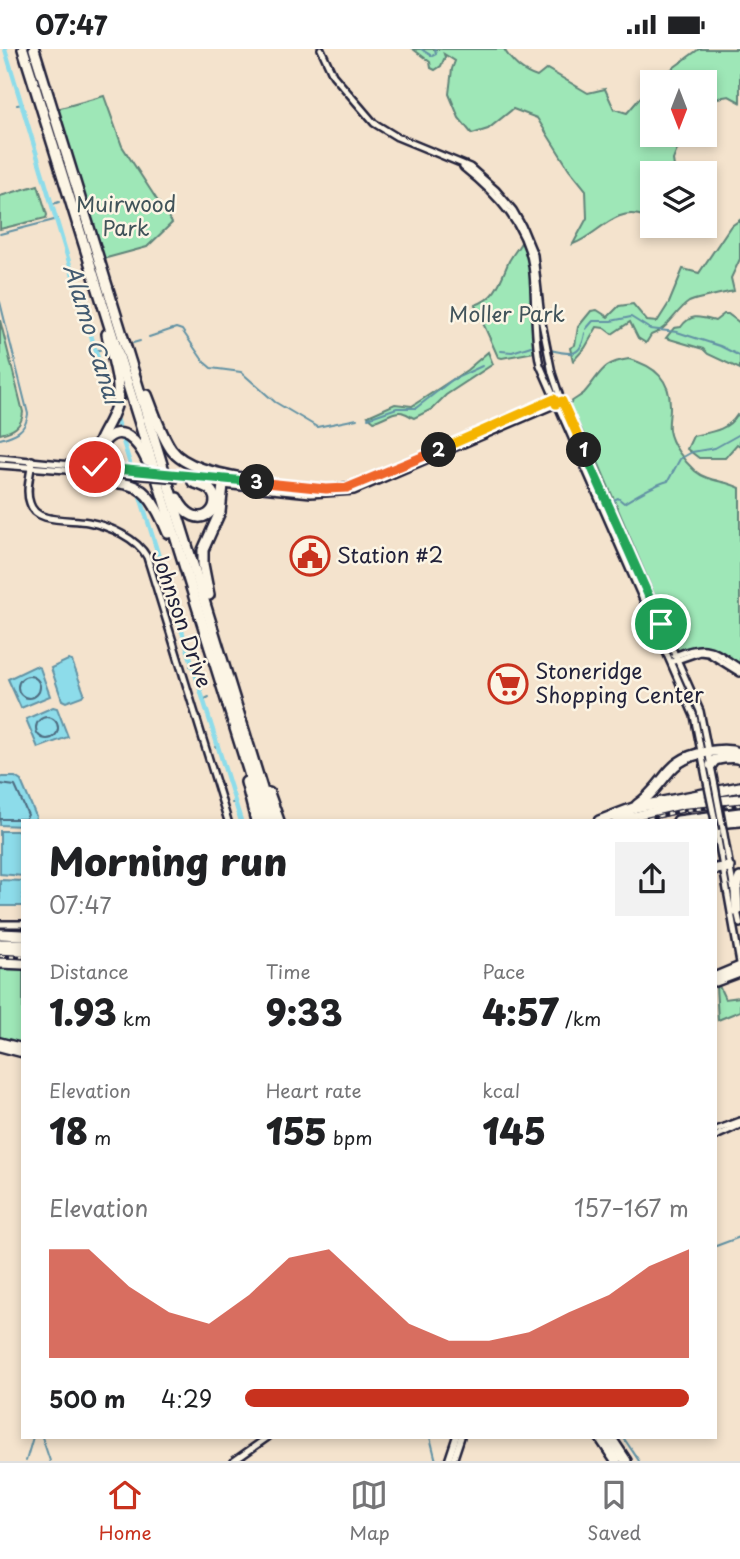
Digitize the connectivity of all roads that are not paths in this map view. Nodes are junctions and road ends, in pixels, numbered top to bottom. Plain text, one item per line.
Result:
1 (23, 49) edge
2 (34, 49) edge
3 (321, 49) edge
4 (458, 163) junction
5 (99, 291) junction
6 (131, 360) junction
7 (558, 400) junction
8 (108, 431) junction
9 (0, 457) edge
10 (32, 464) junction
11 (0, 465) edge
12 (99, 470) junction
13 (72, 471) junction
14 (119, 475) junction
15 (178, 477) junction
16 (162, 478) junction
17 (214, 478) junction
18 (193, 482) junction
19 (266, 483) junction
20 (223, 485) junction
21 (181, 555) junction
22 (215, 631) junction
23 (676, 657) junction
24 (669, 660) junction
25 (740, 671) edge
26 (235, 729) junction
27 (249, 743) junction
28 (705, 752) junction
29 (740, 753) edge
30 (740, 759) edge
31 (711, 765) junction
32 (712, 787) junction
33 (740, 787) edge
34 (740, 799) edge
35 (636, 807) junction
36 (716, 808) junction
37 (740, 813) edge
38 (227, 819) edge
39 (256, 819) edge
40 (263, 819) edge
41 (271, 819) edge
42 (279, 819) edge
43 (604, 819) edge
44 (624, 819) edge
45 (694, 819) edge
46 (717, 819) edge
47 (717, 819) edge
48 (740, 821) edge
49 (717, 827) edge
50 (723, 868) edge
51 (740, 878) edge
52 (737, 911) junction
53 (740, 924) edge
54 (0, 926) edge
55 (21, 927) edge
56 (0, 936) edge
57 (21, 939) edge
58 (21, 939) edge
59 (0, 944) edge
60 (0, 950) edge
61 (21, 951) edge
62 (0, 961) edge
63 (21, 962) edge
64 (740, 964) edge
65 (740, 973) edge
66 (717, 976) edge
67 (717, 982) edge
68 (0, 1044) edge
69 (21, 1048) edge
70 (21, 1052) edge
71 (740, 1123) edge
72 (717, 1130) edge
73 (717, 1135) edge
74 (265, 1439) edge
75 (270, 1439) edge
76 (457, 1439) edge
77 (601, 1439) edge
78 (611, 1439) edge
79 (234, 1461) edge
80 (239, 1461) edge
81 (451, 1461) edge
82 (616, 1461) edge
83 (626, 1461) edge

1 - 5 highway
2 - 6 highway
3 - 4 main road
4 - 7 main road
4 - 7 main road
5 - 8 highway
5 - 16 highway
6 - 16 highway
6 - 19 highway
7 - 19 main road
7 - 20 main road
7 - 23 main road
7 - 24 main road
8 - 12 highway
8 - 14 highway
8 - 16 highway
9 - 10 main road
10 - 11 main road
10 - 12 main road
10 - 13 main road
10 - 38 main road, Johnson Drive
12 - 13 main road
12 - 14 main road
13 - 14 highway
14 - 15 main road, bridge
14 - 21 highway
15 - 17 main road
15 - 18 main road
16 - 18 highway
16 - 21 highway
16 - 22 highway
17 - 19 main road
17 - 20 highway
18 - 20 main road
20 - 22 highway
21 - 26 highway
22 - 27 highway
23 - 24 main road
23 - 25 main road
23 - 28 main road
24 - 28 main road
26 - 39 highway
26 - 40 highway
27 - 41 highway
27 - 42 highway
28 - 29 highway
28 - 31 main road
28 - 32 main road
28 - 35 highway
30 - 31 highway
31 - 32 main road
32 - 36 main road, bridge
33 - 35 highway
34 - 44 highway
35 - 43 highway
36 - 46 main road, bridge
36 - 47 main road, bridge
37 - 45 highway
48 - 49 highway
49 - 50 main road
50 - 52 main road
50 - 64 main road
51 - 52 highway
52 - 53 main road
54 - 55 highway
56 - 57 highway
58 - 59 highway
60 - 61 highway
62 - 63 highway
64 - 66 main road
65 - 67 main road
68 - 69 main road
68 - 70 main road
71 - 72 main road
71 - 73 main road
74 - 79 main road
75 - 80 main road
76 - 81 main road
77 - 82 highway
78 - 83 highway

